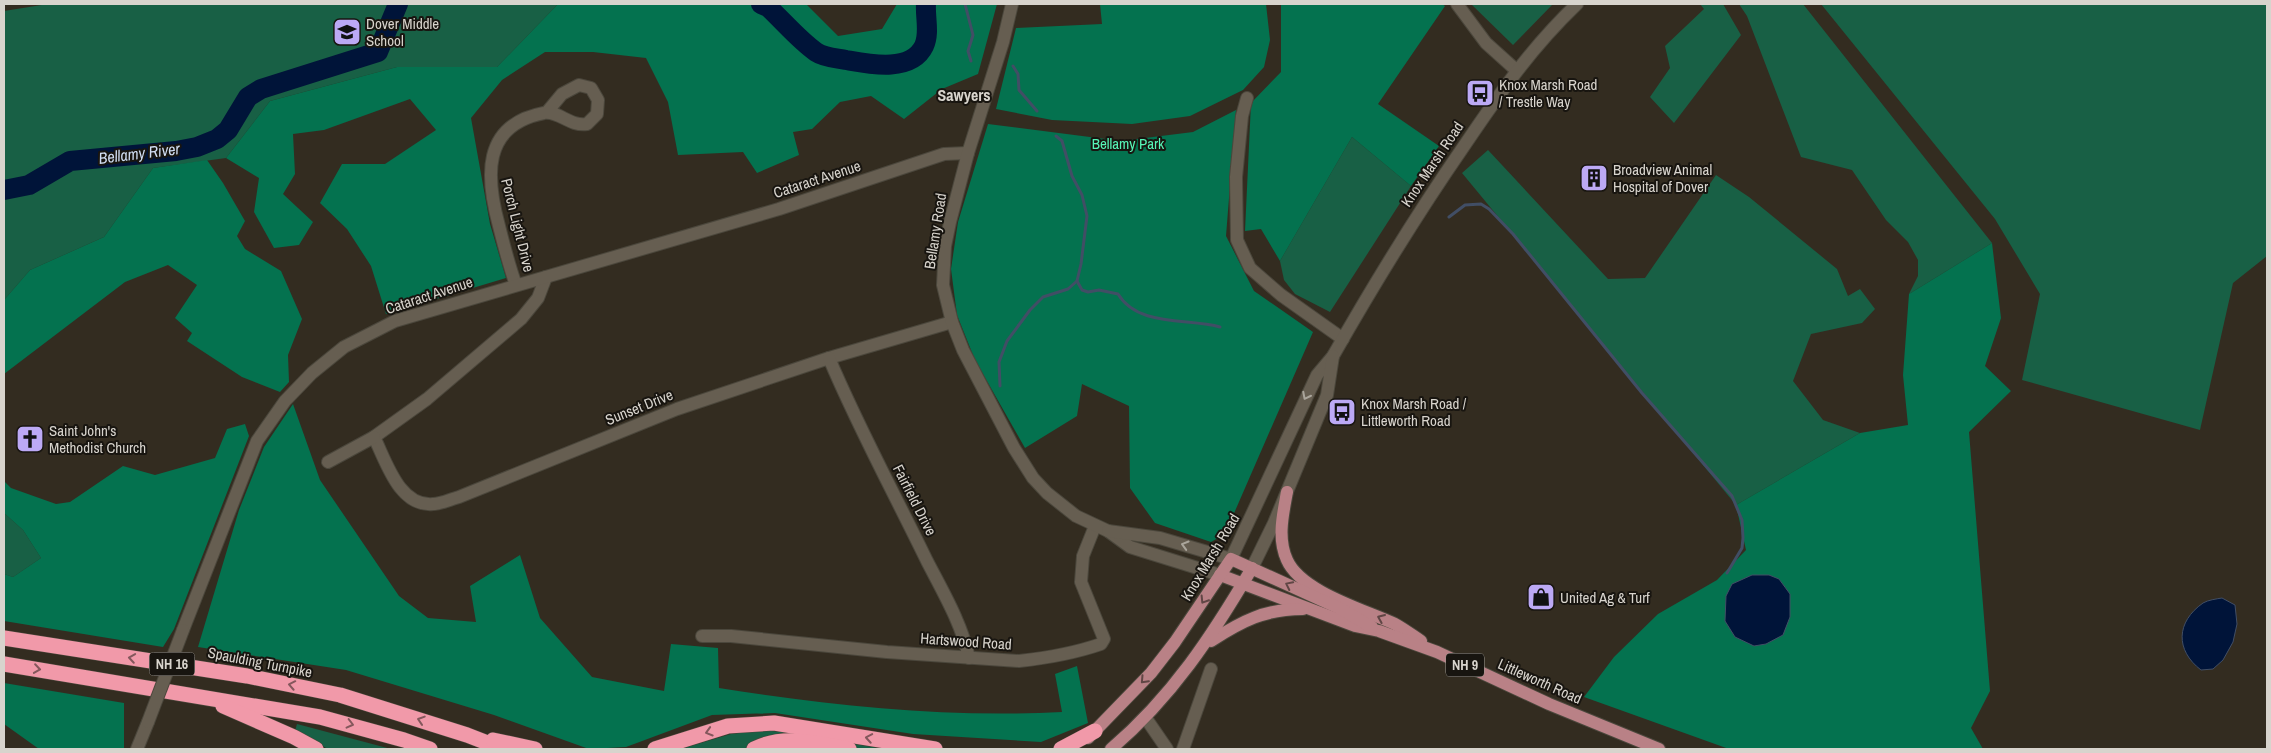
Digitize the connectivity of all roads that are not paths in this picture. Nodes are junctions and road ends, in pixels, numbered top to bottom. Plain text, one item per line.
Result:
1 (1012, 4) edge
2 (1457, 4) edge
3 (1577, 4) edge
4 (1516, 70) junction
5 (1247, 98) dead end
6 (547, 112) dead end
7 (968, 152) junction
8 (546, 277) junction
9 (516, 285) junction
10 (952, 322) junction
11 (1343, 338) junction
12 (1333, 356) junction
13 (830, 358) junction
14 (374, 437) junction
15 (328, 462) dead end
16 (1287, 492) junction
17 (1094, 526) junction
18 (1108, 531) junction
19 (1231, 559) junction
20 (1252, 568) junction
21 (1220, 575) junction
22 (1243, 583) junction
23 (1310, 609) junction
24 (1379, 632) junction
25 (702, 636) dead end
26 (4, 638) edge
27 (1206, 644) junction
28 (1438, 652) junction
29 (969, 658) junction
30 (4, 664) edge
31 (1211, 669) dead end
32 (199, 696) junction
33 (1145, 716) junction
34 (1096, 731) junction
35 (467, 735) junction
36 (137, 749) edge
37 (316, 749) edge
38 (430, 749) edge
39 (503, 749) edge
40 (535, 749) edge
41 (655, 749) edge
42 (754, 749) edge
43 (849, 749) edge
44 (935, 749) edge
45 (1061, 749) edge
46 (1076, 749) edge
47 (1111, 749) edge
48 (1167, 749) edge
49 (1183, 749) edge
50 (1659, 749) edge

1 - 7 street, Bellamy Road
2 - 4 street
3 - 4 street, Knox Marsh Road
4 - 11 street, Knox Marsh Road
5 - 11 street
6 - 9 street, Porch Light Drive
7 - 8 street, Cataract Avenue
7 - 10 street, Bellamy Road
8 - 9 street, Cataract Avenue
8 - 14 street
9 - 36 street, Cataract Avenue, bridge
10 - 13 street, Sunset Drive
10 - 17 street, Bellamy Road
11 - 12 street, Knox Marsh Road
12 - 16 street, Knox Marsh Road
12 -> 19 street, Knox Marsh Road
13 - 14 street, Sunset Drive
13 - 29 street, Fairfield Drive
14 - 15 street
16 - 20 street, Knox Marsh Road
28 -> 16 main road
17 - 18 street, Bellamy Road
17 - 29 street, Hartswood Road
19 -> 18 street, Bellamy Road
18 - 21 street, Bellamy Road
19 - 20 main road, Littleworth Road / NH 9
19 - 21 main road, Knox Marsh Road
20 - 22 main road, Knox Marsh Road
24 -> 20 main road, Littleworth Road / NH 9
21 - 22 main road, Littleworth Road / NH 9
21 -> 34 main road, Knox Marsh Road
22 - 23 main road, Littleworth Road / NH 9
22 - 27 main road, Knox Marsh Road
23 - 24 main road, Littleworth Road / NH 9
23 - 27 main road, NH 9
24 - 28 main road, Littleworth Road / NH 9
25 - 29 street, Hartswood Road
35 -> 26 highway, Spaulding Turnpike / NH 16
27 - 33 main road, Knox Marsh Road
28 - 50 main road, Littleworth Road / NH 9
30 -> 32 highway, NH 16
31 - 49 street
32 - 37 highway
32 -> 38 highway, NH 16
33 - 47 main road, Knox Marsh Road
33 - 48 street
34 - 45 highway
34 - 46 main road, Knox Marsh Road
35 - 39 highway, Spaulding Turnpike / NH 16
35 - 40 highway
44 -> 41 highway
42 - 43 highway

